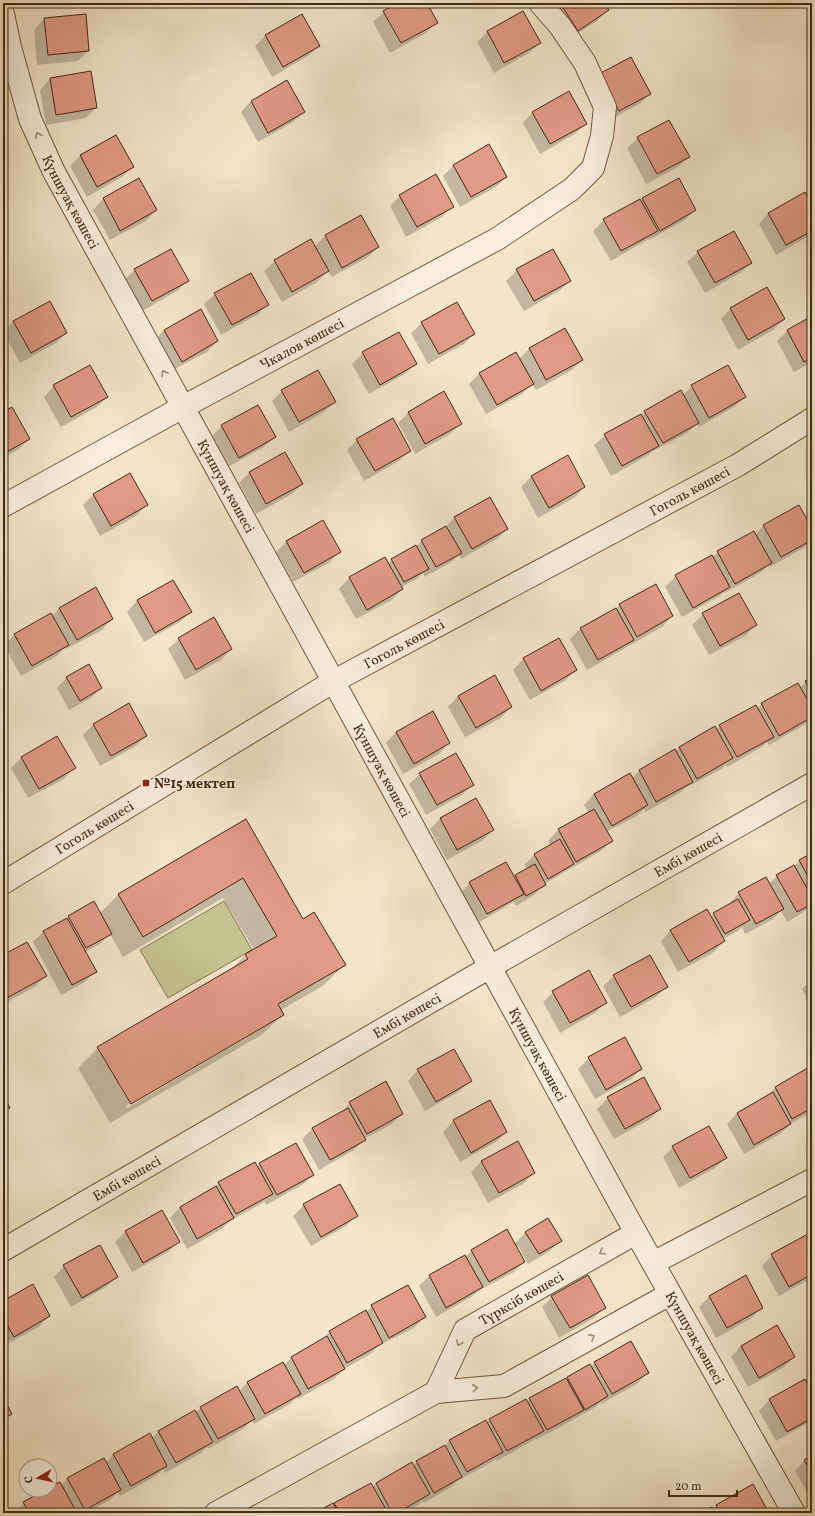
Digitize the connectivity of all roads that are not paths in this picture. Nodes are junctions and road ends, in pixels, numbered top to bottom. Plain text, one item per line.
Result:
1 (540, 3) edge
2 (3, 14) edge
3 (183, 408) junction
4 (812, 419) edge
5 (3, 506) edge
6 (334, 681) junction
7 (812, 784) edge
8 (3, 882) edge
9 (490, 967) junction
10 (812, 1180) edge
11 (636, 1233) junction
12 (3, 1250) edge
13 (653, 1263) junction
14 (670, 1294) junction
15 (436, 1392) junction
16 (216, 1513) edge
17 (794, 1513) edge

1 - 3 street, Чкалов көшесі
3 -> 2 street, Күншуақ көшесі
3 - 5 street, Чкалов көшесі
3 - 6 street, Күншуақ көшесі
4 - 6 street, Гоголь көшесі
6 - 8 street, Гоголь көшесі
6 - 9 street, Күншуақ көшесі
7 - 9 street, Ембі көшесі
9 - 11 street, Күншуақ көшесі
9 - 12 street, Ембі көшесі
10 - 13 street
11 - 13 street, Күншуақ көшесі
11 -> 15 street, Түрксіб көшесі
13 - 14 street, Күншуақ көшесі
15 -> 14 street
14 - 17 street, Күншуақ көшесі
15 - 16 street

